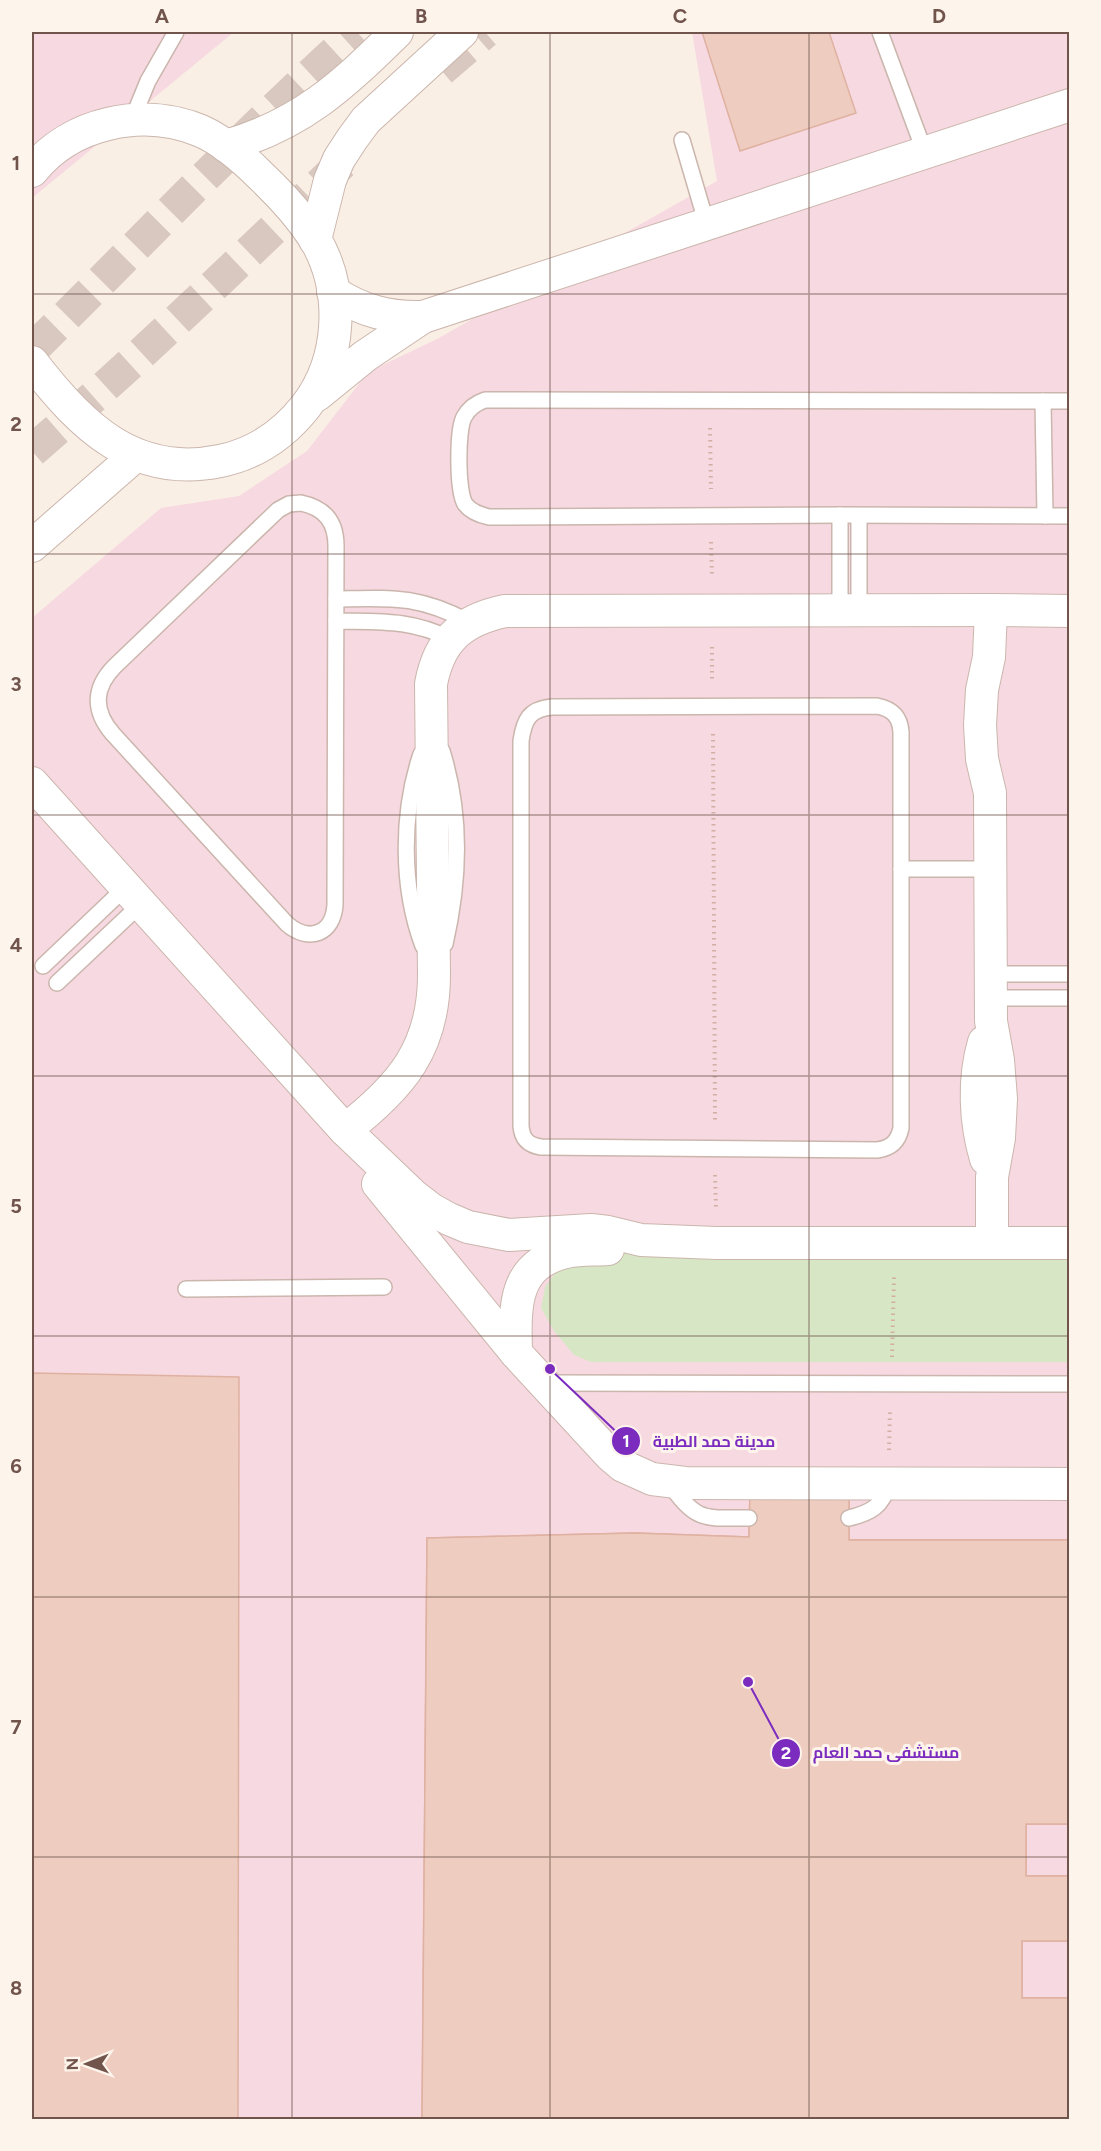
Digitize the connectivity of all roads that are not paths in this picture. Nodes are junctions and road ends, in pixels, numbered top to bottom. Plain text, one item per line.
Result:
1 (176, 32) edge
2 (396, 32) edge
3 (462, 32) edge
4 (880, 32) edge
5 (1070, 105) edge
6 (132, 120) junction
7 (682, 140) dead end
8 (225, 146) junction
9 (925, 153) junction
10 (32, 171) edge
11 (706, 225) junction
12 (315, 240) junction
13 (333, 292) junction
14 (423, 317) junction
15 (32, 362) edge
16 (311, 399) junction
17 (1043, 401) junction
18 (1070, 401) edge
19 (136, 456) junction
20 (840, 515) junction
21 (860, 516) junction
22 (1045, 516) junction
23 (1070, 516) edge
24 (32, 546) edge
25 (336, 599) junction
26 (991, 610) junction
27 (850, 611) junction
28 (1070, 611) edge
29 (336, 621) junction
30 (460, 630) junction
31 (32, 783) edge
32 (901, 869) junction
33 (990, 869) junction
34 (133, 895) junction
35 (43, 966) dead end
36 (1070, 974) edge
37 (57, 983) dead end
38 (991, 998) junction
39 (1070, 998) edge
40 (345, 1130) junction
41 (641, 1240) junction
42 (992, 1243) junction
43 (1070, 1243) edge
44 (384, 1287) dead end
45 (186, 1289) dead end
46 (516, 1353) junction
47 (543, 1383) junction
48 (1070, 1384) edge
49 (668, 1482) junction
50 (888, 1484) junction
51 (1070, 1484) edge
52 (749, 1518) dead end
53 (849, 1518) dead end

1 - 6 lane
2 - 8 street
3 - 12 street
4 - 9 lane
5 - 9 street
6 - 8 street
6 - 10 street
7 - 11 lane
8 - 12 street
9 - 11 street
11 - 14 street
12 - 13 street
13 - 14 street
13 - 16 street
14 - 16 street
15 - 19 street
16 - 19 street
17 - 18 lane
17 - 20 lane
17 - 22 lane
19 - 24 street
20 - 21 lane
20 - 27 lane
21 - 22 lane
21 - 27 lane
22 - 23 lane
25 - 29 lane
25 - 29 lane
25 - 30 lane
26 - 27 street
26 - 28 street
26 - 33 street
27 - 30 street
29 - 30 lane
30 - 40 street
31 - 34 street
32 - 32 lane
32 - 33 lane
33 - 38 street
34 - 35 lane
34 - 37 lane
34 - 40 street
36 - 38 lane
38 - 39 lane
38 - 42 street
40 - 41 street
40 - 46 street
41 - 42 street
41 - 46 street
42 - 43 street
44 - 45 lane
46 - 47 street
47 - 48 lane
47 - 49 street
49 - 50 street
49 - 52 lane
50 - 51 street
50 - 53 lane

